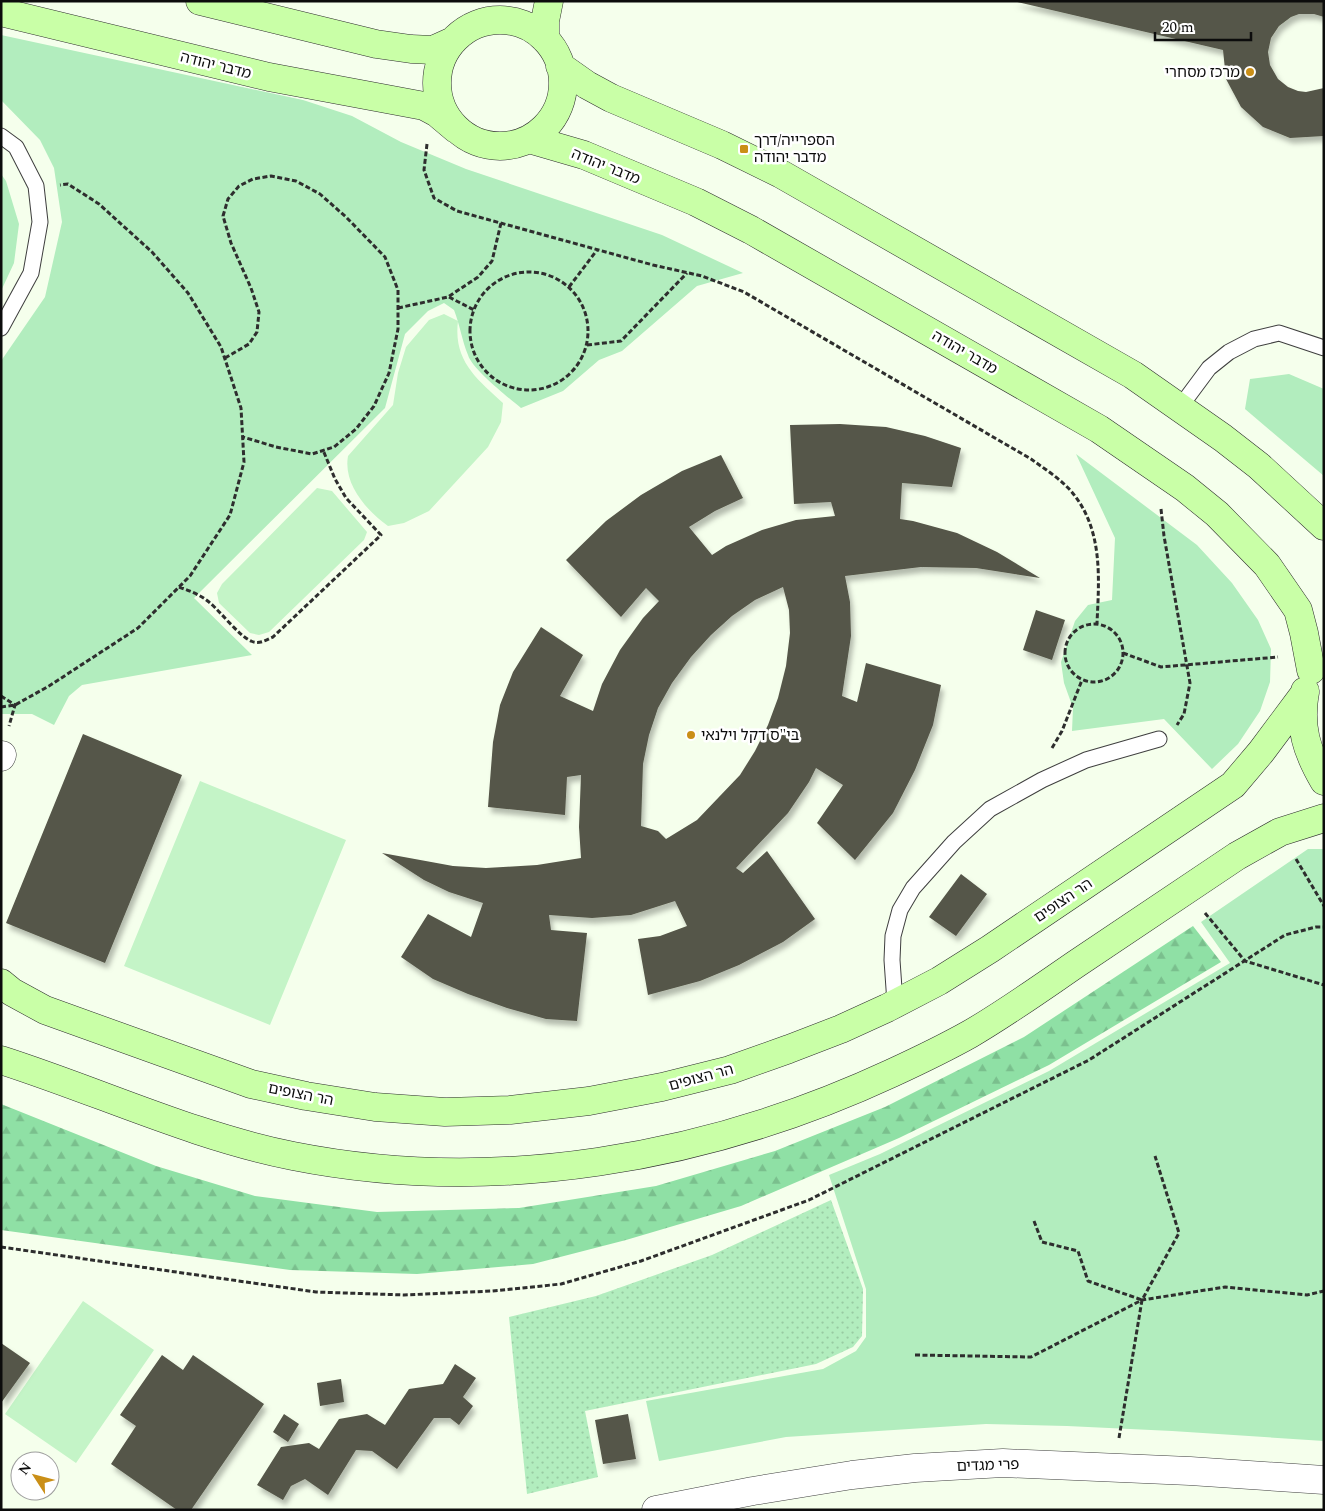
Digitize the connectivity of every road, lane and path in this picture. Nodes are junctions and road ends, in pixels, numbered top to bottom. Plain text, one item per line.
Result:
1 (200, 1) edge
2 (497, 1) edge
3 (549, 1) edge
4 (1, 12) edge
5 (477, 25) junction
6 (545, 39) junction
7 (453, 41) junction
8 (560, 66) junction
9 (447, 121) junction
10 (1, 136) edge
11 (529, 139) junction
12 (36, 186) junction
13 (501, 223) junction
14 (597, 250) junction
15 (688, 273) junction
16 (569, 287) junction
17 (448, 297) junction
18 (398, 308) junction
19 (474, 310) junction
20 (1, 328) edge
21 (587, 345) junction
22 (1324, 348) edge
23 (225, 358) junction
24 (1180, 407) junction
25 (243, 437) junction
26 (323, 450) junction
27 (1156, 467) junction
28 (1324, 526) edge
29 (179, 587) junction
30 (1097, 623) junction
31 (1124, 653) junction
32 (1187, 665) junction
33 (1312, 666) edge
34 (1082, 680) junction
35 (1, 696) edge
36 (14, 705) junction
37 (1, 707) edge
38 (1159, 739) joint
39 (1324, 781) edge
40 (1026, 789) junction
41 (1324, 818) edge
42 (1280, 832) junction
43 (1185, 890) junction
44 (1324, 906) edge
45 (1324, 927) edge
46 (1245, 961) junction
47 (1, 983) edge
48 (1324, 985) edge
49 (895, 1003) junction
50 (1, 1060) edge
51 (1155, 1156) dead end
52 (1034, 1221) dead end
53 (1, 1247) edge
54 (1324, 1291) edge
55 (1142, 1300) junction
56 (915, 1355) dead end
57 (1114, 1468) junction
58 (1324, 1480) edge
59 (656, 1510) edge

1 - 7 street
2 - 5 street
3 - 6 street
4 - 9 street, מדבר יהודה
5 - 6 street
5 - 7 street
6 - 8 street
7 - 9 street
8 - 11 street
8 - 24 street
9 - 11 street
9 - 13 path
10 - 12 lane
11 - 27 street, מדבר יהודה
12 - 20 lane
12 - 23 path
13 - 14 path
13 - 17 path
14 - 15 path
14 - 16 path
15 - 21 path
15 - 30 path
16 - 19 path
16 - 21 path
17 - 18 path
17 - 19 path
18 - 23 path
18 - 26 path
19 - 21 path
22 - 24 lane
23 - 25 path
24 - 28 street
25 - 26 path
25 - 29 path
26 - 29 path
27 - 32 path
27 - 33 street, מדבר יהודה
29 - 36 path
30 - 31 path
30 - 34 path
31 - 32 path
31 - 34 path
32 - 33 path
32 - 38 path
33 - 39 street, מדבר יהודה
33 - 49 street, הר הצופים
34 - 40 path
35 - 36 path
36 - 37 path
38 - 40 lane
40 - 49 lane
41 - 42 street
42 - 43 street
42 - 44 path
43 - 46 path
43 - 50 street
45 - 46 path
46 - 48 path
46 - 53 path
47 - 49 street, הר הצופים
51 - 55 path
52 - 55 path
54 - 55 path
55 - 56 path
55 - 57 path
57 - 58 street, פרי מגדים
57 - 59 street, פרי מגדים

